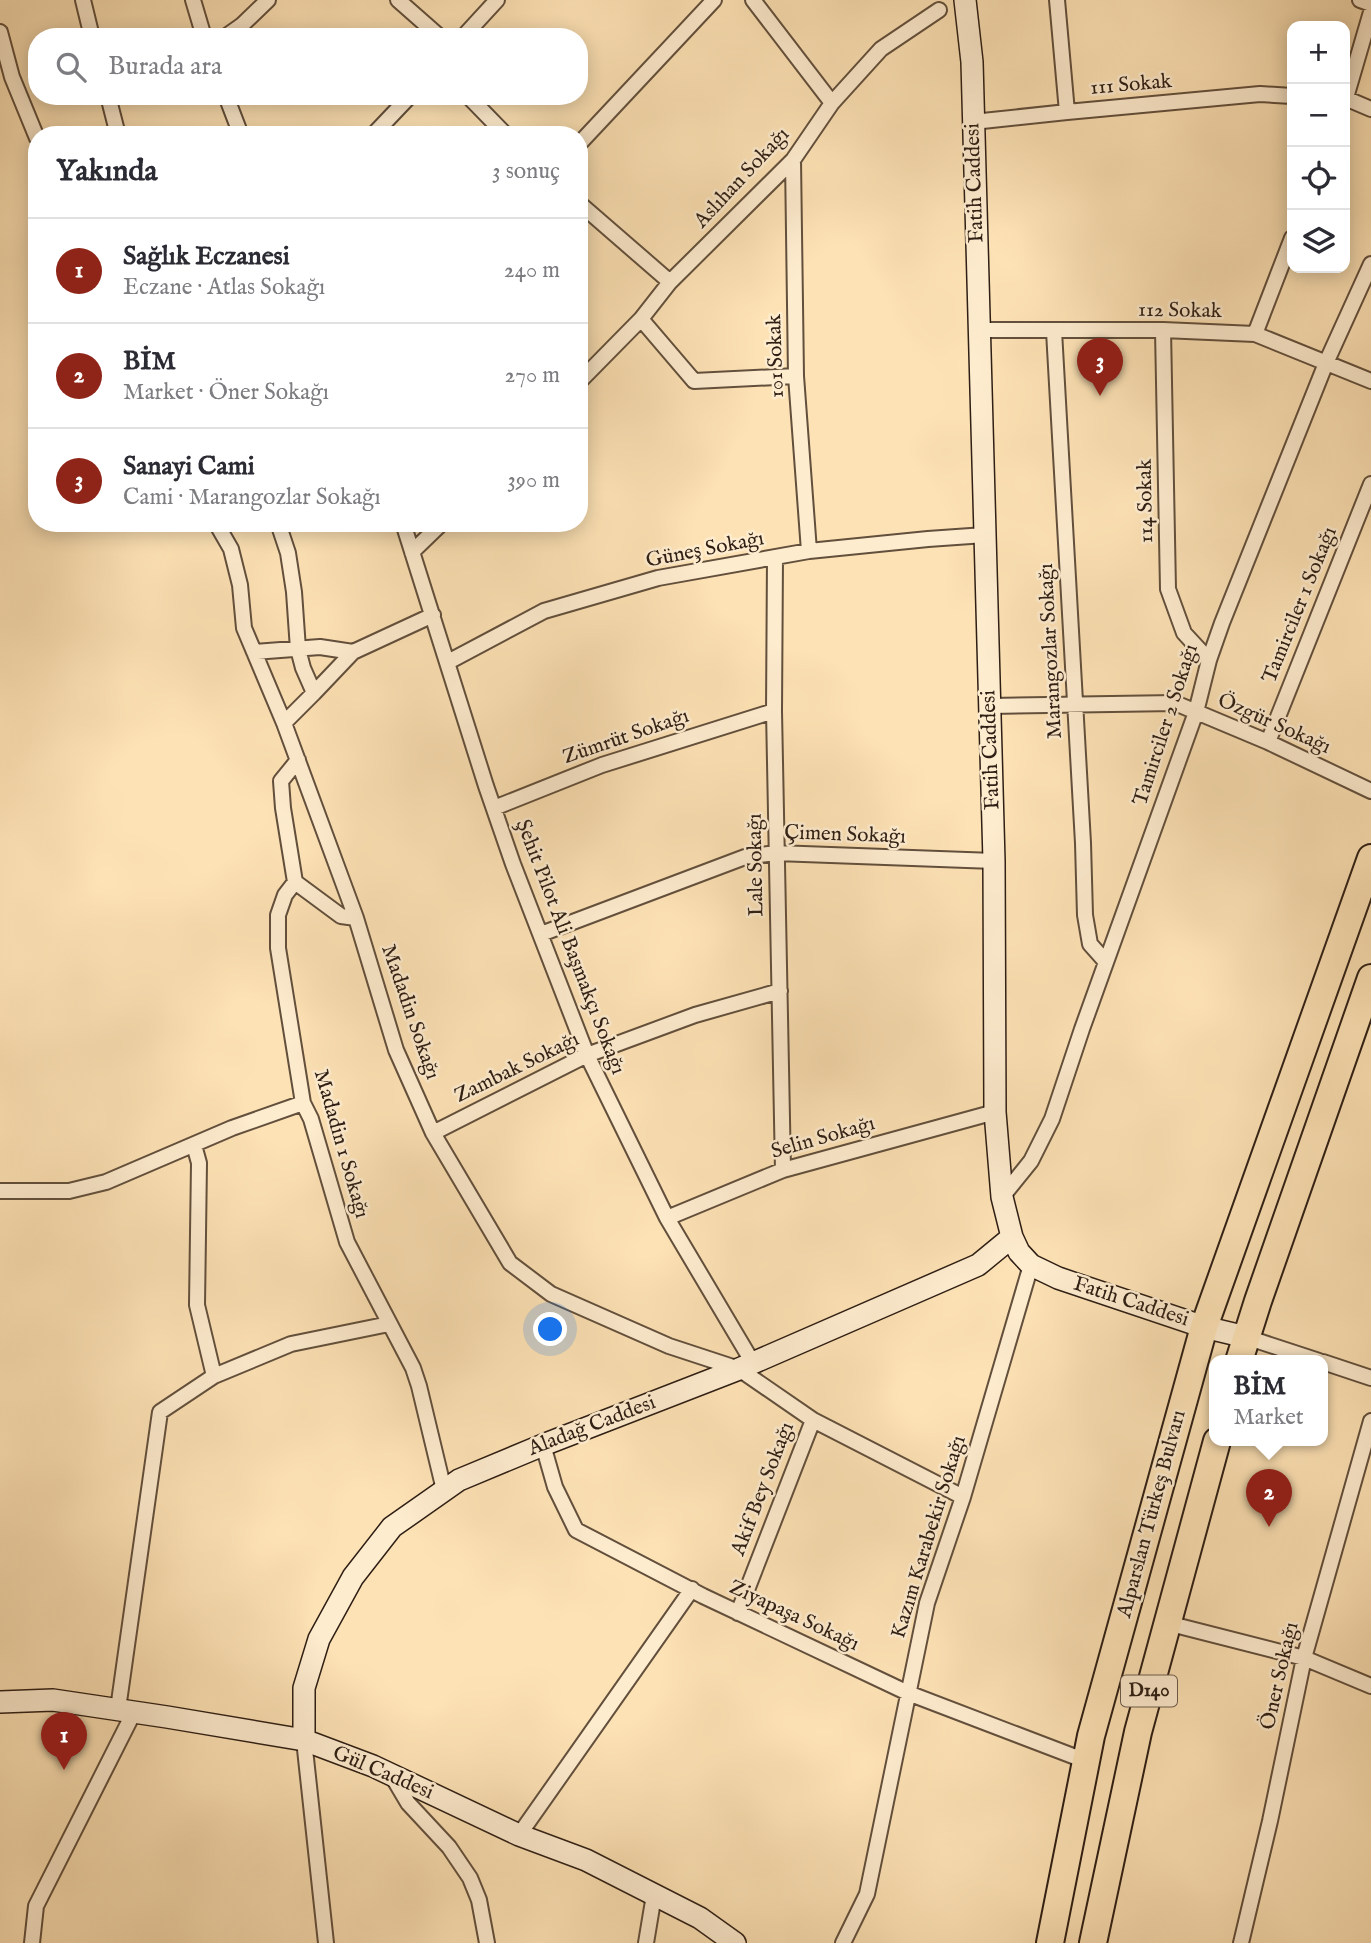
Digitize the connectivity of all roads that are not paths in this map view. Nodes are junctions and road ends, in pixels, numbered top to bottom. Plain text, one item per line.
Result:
1 (83, 0) edge
2 (194, 0) edge
3 (268, 0) edge
4 (398, 0) edge
5 (497, 0) edge
6 (714, 0) edge
7 (754, 0) edge
8 (1057, 0) edge
9 (1360, 0) edge
10 (965, 4) edge
11 (936, 5) edge
12 (1371, 5) edge
13 (1371, 12) edge
14 (91, 28) edge
15 (202, 28) edge
16 (238, 28) edge
17 (430, 28) edge
18 (471, 28) edge
19 (0, 32) edge
20 (1349, 84) edge
21 (1287, 96) edge
22 (1350, 101) edge
23 (832, 103) junction
24 (110, 105) edge
25 (229, 105) edge
26 (401, 105) edge
27 (477, 105) edge
28 (1371, 109) edge
29 (1067, 112) junction
30 (973, 122) junction
31 (32, 126) edge
32 (116, 126) edge
33 (238, 126) edge
34 (382, 126) edge
35 (497, 126) edge
36 (588, 134) edge
37 (793, 160) junction
38 (588, 211) edge
39 (1287, 251) edge
40 (1371, 264) edge
41 (670, 282) junction
42 (641, 319) junction
43 (979, 330) junction
44 (1163, 330) junction
45 (1054, 331) junction
46 (1255, 334) junction
47 (1326, 363) junction
48 (588, 373) edge
49 (796, 376) junction
50 (1371, 381) edge
51 (1371, 484) edge
52 (221, 532) edge
53 (281, 532) edge
54 (406, 532) edge
55 (433, 532) edge
56 (985, 535) junction
57 (809, 551) junction
58 (412, 552) junction
59 (775, 558) junction
60 (433, 615) junction
61 (298, 649) junction
62 (254, 652) junction
63 (353, 652) junction
64 (1209, 660) junction
65 (448, 662) junction
66 (314, 692) junction
67 (1075, 704) junction
68 (990, 706) junction
69 (774, 711) junction
70 (1196, 712) junction
71 (284, 723) junction
72 (1268, 742) junction
73 (298, 760) junction
74 (1371, 791) edge
75 (494, 808) junction
76 (776, 853) junction
77 (1371, 858) edge
78 (994, 861) junction
79 (295, 882) junction
80 (356, 918) junction
81 (541, 934) junction
82 (1105, 962) junction
83 (1371, 978) edge
84 (780, 991) junction
85 (587, 1055) junction
86 (303, 1103) junction
87 (995, 1112) junction
88 (433, 1133) junction
89 (194, 1144) junction
90 (783, 1170) junction
91 (0, 1191) edge
92 (1002, 1197) junction
93 (667, 1219) junction
94 (1012, 1237) junction
95 (1031, 1265) junction
96 (389, 1324) junction
97 (1204, 1326) junction
98 (1243, 1349) edge
99 (1279, 1355) edge
100 (1328, 1364) edge
101 (746, 1366) junction
102 (214, 1376) junction
103 (1371, 1378) edge
104 (813, 1420) junction
105 (1371, 1422) edge
106 (542, 1445) junction
107 (1216, 1446) edge
108 (444, 1490) junction
109 (963, 1497) junction
110 (692, 1589) junction
111 (738, 1613) junction
112 (1167, 1623) junction
113 (1304, 1658) junction
114 (1371, 1686) edge
115 (908, 1693) junction
116 (0, 1702) edge
117 (126, 1711) junction
118 (304, 1740) junction
119 (1086, 1761) junction
120 (391, 1775) junction
121 (519, 1835) junction
122 (654, 1895) junction
123 (32, 1943) edge
124 (326, 1943) edge
125 (487, 1943) edge
126 (646, 1943) edge
127 (735, 1943) edge
128 (843, 1943) edge
129 (1050, 1943) edge
130 (1093, 1943) edge
131 (1241, 1943) edge

1 - 14 street
2 - 15 street
3 - 16 street
4 - 17 street
5 - 18 street
6 - 36 street
7 - 23 street
8 - 29 street
9 - 12 street
10 - 11 street
10 - 30 main road, Fatih Caddesi
11 - 23 street, Aslıhan Sokağı
13 - 20 street
19 - 31 street
21 - 29 street, 111 Sokak
22 - 28 street
23 - 37 street, Aslıhan Sokağı
24 - 32 street
25 - 33 street
26 - 34 street
27 - 35 street
29 - 30 street, 111 Sokak
30 - 43 main road, Fatih Caddesi
37 - 41 street, Aslıhan Sokağı
37 - 49 street, 101 Sokak
38 - 41 street
39 - 46 street
40 - 47 street, Tamirciler 2 Sokağı
41 - 42 street, Aslıhan Sokağı
42 - 48 street, Aslıhan Sokağı
42 - 49 street
43 - 45 street, 112 Sokak
43 - 56 main road, Fatih Caddesi
44 - 45 street, 112 Sokak
44 - 46 street, 112 Sokak
44 - 64 street, 114 Sokak
45 - 67 street, Marangozlar Sokağı
46 - 47 street, 112 Sokak
47 - 50 street, 112 Sokak
47 - 64 street, Tamirciler 2 Sokağı
49 - 57 street, 101 Sokak
51 - 72 street, Tamirciler 1 Sokağı
52 - 62 street, Madadin Sokağı
53 - 61 street
54 - 58 street, Şehit Pilot Ali Başmakçı Sokağı
55 - 58 street
56 - 57 street, Güneş Sokağı
56 - 68 main road, Fatih Caddesi
57 - 59 street, Güneş Sokağı
58 - 60 street, Şehit Pilot Ali Başmakçı Sokağı
59 - 65 street, Güneş Sokağı
59 - 69 street, Lale Sokağı
60 - 63 street
60 - 65 street, Şehit Pilot Ali Başmakçı Sokağı
61 - 62 street
61 - 63 street
61 - 66 street
62 - 71 street, Madadin Sokağı
63 - 66 street
64 - 70 street, Tamirciler 2 Sokağı
65 - 75 street, Şehit Pilot Ali Başmakçı Sokağı
66 - 71 street
67 - 68 street, Özgür Sokağı
67 - 70 street, Özgür Sokağı
67 - 82 street, Marangozlar Sokağı
68 - 78 main road, Fatih Caddesi
69 - 75 street, Zümrüt Sokağı
69 - 76 street, Lale Sokağı
70 - 72 street, Özgür Sokağı
70 - 82 street, Tamirciler 2 Sokağı
71 - 73 street, Madadin Sokağı
72 - 74 street, Özgür Sokağı
73 - 79 street
73 - 80 street, Madadin Sokağı
75 - 81 street, Şehit Pilot Ali Başmakçı Sokağı
76 - 78 street, Çimen Sokağı
76 - 81 street, Çimen Sokağı
76 - 84 street, Lale Sokağı
77 - 97 highway, Alparslan Türkeş Bulvarı / D140
78 - 87 main road, Fatih Caddesi
79 - 80 street
79 - 86 street, Madadin 1 Sokağı
80 - 88 street, Madadin Sokağı
81 - 85 street, Şehit Pilot Ali Başmakçı Sokağı
82 - 92 street, Tamirciler 2 Sokağı
83 - 98 highway
84 - 85 street, Zambak Sokağı
84 - 90 street, Lale Sokağı
85 - 88 street, Zambak Sokağı
85 - 93 street, Şehit Pilot Ali Başmakçı Sokağı
86 - 89 street
86 - 96 street, Madadin 1 Sokağı
87 - 90 street, Selin Sokağı
87 - 92 main road, Fatih Caddesi
88 - 101 street, Madadin Sokağı
89 - 91 street
89 - 102 street
90 - 93 street, Selin Sokağı
92 - 94 main road, Fatih Caddesi
93 - 101 street, Şehit Pilot Ali Başmakçı Sokağı
94 - 95 main road, Fatih Caddesi
94 - 101 main road, Aladağ Caddesi
95 - 97 main road, Fatih Caddesi
95 - 109 street, Kazım Karabekir Sokağı
96 - 102 street
96 - 108 street, Madadin 1 Sokağı
97 - 98 main road, Fatih Caddesi
97 - 119 highway, Alparslan Türkeş Bulvarı / D140
98 - 99 street
100 - 103 street
101 - 104 street, Şehit Pilot Ali Başmakçı Sokağı
101 - 106 main road, Aladağ Caddesi
102 - 117 street
104 - 109 street, Şehit Pilot Ali Başmakçı Sokağı
104 - 111 street, Akif Bey Sokağı
105 - 113 street, Öner Sokağı
106 - 108 main road, Aladağ Caddesi
106 - 110 street, Ziyapaşa Sokağı
107 - 112 highway, Alparslan Türkeş Bulvarı / D140
108 - 118 main road, Aladağ Caddesi
109 - 115 street, Kazım Karabekir Sokağı
110 - 111 street, Ziyapaşa Sokağı
110 - 121 street
111 - 115 street, Ziyapaşa Sokağı
112 - 113 street
112 - 130 highway, Alparslan Türkeş Bulvarı / D140
113 - 114 street
113 - 131 street, Öner Sokağı
115 - 119 street, Ziyapaşa Sokağı
115 - 128 street, Kazım Karabekir Sokağı
116 - 117 main road, Gül Caddesi
117 - 118 main road, Gül Caddesi
117 - 123 street
118 - 120 main road, Gül Caddesi
118 - 124 street
119 - 129 highway, Alparslan Türkeş Bulvarı / D140
120 - 121 main road, Gül Caddesi
120 - 125 street
121 - 122 main road, Gül Caddesi
122 - 126 street
122 - 127 main road, Gül Caddesi

